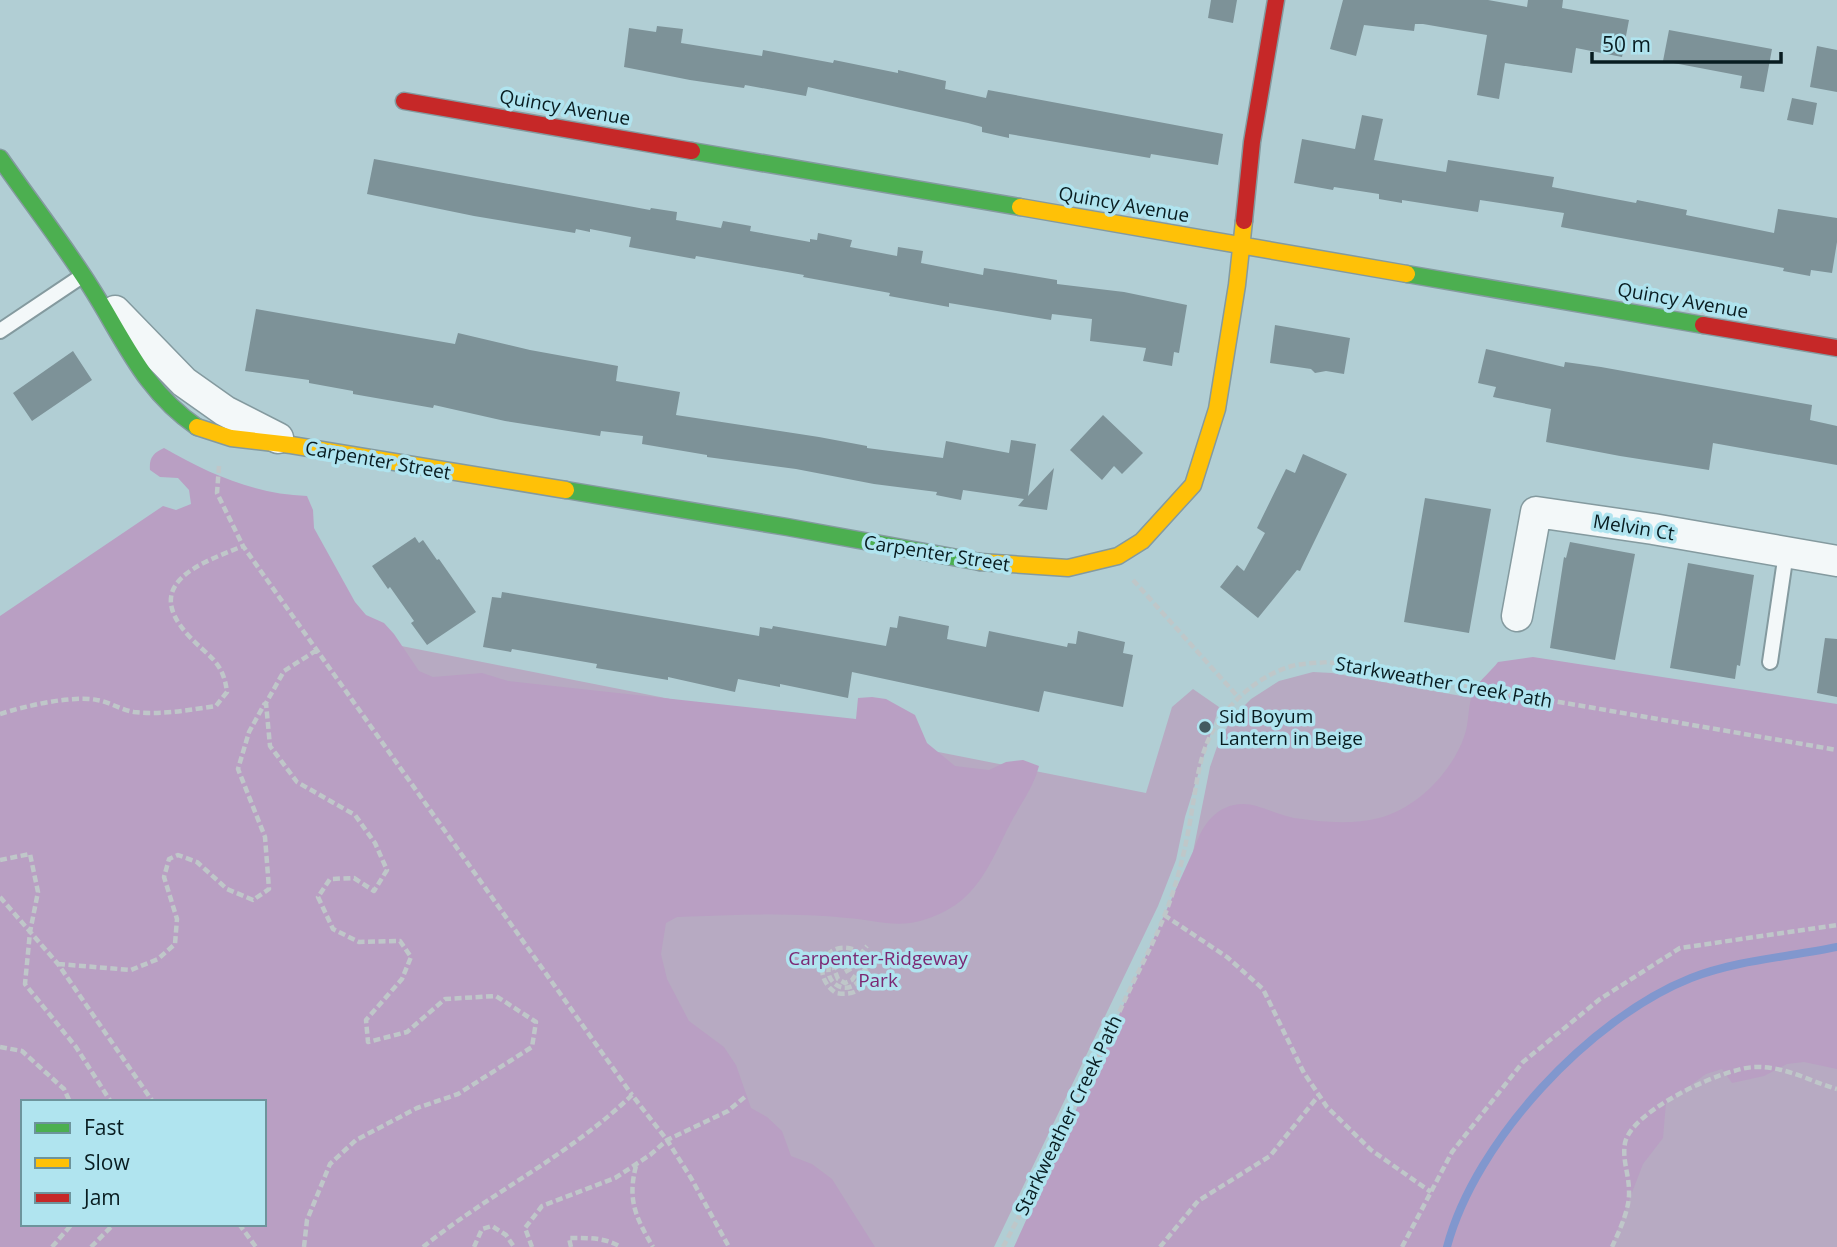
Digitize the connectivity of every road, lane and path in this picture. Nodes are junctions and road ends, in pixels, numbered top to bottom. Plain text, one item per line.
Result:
1 (1276, 0) edge
2 (404, 101) dead end
3 (0, 158) edge
4 (1241, 245) junction
5 (86, 281) junction
6 (0, 331) edge
7 (1837, 348) edge
8 (291, 445) joint
9 (220, 456) dead end
10 (243, 545) junction
11 (1786, 553) junction
12 (1118, 556) junction
13 (1837, 561) edge
14 (1517, 616) dead end
15 (317, 650) junction
16 (1770, 662) dead end
17 (1239, 698) junction
18 (266, 703) junction
19 (0, 714) edge
20 (1837, 750) edge
21 (0, 860) edge
22 (0, 897) edge
23 (1164, 915) junction
24 (1837, 925) edge
25 (30, 932) junction
26 (867, 946) dead end
27 (58, 964) junction
28 (845, 972) dead end
29 (0, 1047) edge
30 (1837, 1089) edge
31 (632, 1095) junction
32 (1319, 1095) junction
33 (746, 1096) dead end
34 (68, 1100) edge
35 (110, 1100) edge
36 (152, 1100) edge
37 (667, 1139) junction
38 (637, 1164) junction
39 (1431, 1192) junction
40 (70, 1226) edge
41 (112, 1226) edge
42 (240, 1226) edge
43 (52, 1247) edge
44 (91, 1247) edge
45 (256, 1247) edge
46 (304, 1247) edge
47 (423, 1247) edge
48 (474, 1247) edge
49 (514, 1247) edge
50 (532, 1247) edge
51 (571, 1247) edge
52 (621, 1247) edge
53 (653, 1247) edge
54 (730, 1247) edge
55 (1003, 1247) edge
56 (1160, 1247) edge
57 (1402, 1247) edge
58 (1612, 1247) edge

1 - 4 street, Carpenter Street
2 - 4 street, Quincy Avenue
3 - 5 street, Carpenter Street
4 - 7 street, Quincy Avenue
4 - 12 street, Carpenter Street
5 - 6 lane
5 - 8 street, Carpenter Street
8 - 12 street, Carpenter Street
9 - 10 path
10 - 15 path
10 - 19 path
11 - 13 street, Melvin Ct
11 - 14 street, Melvin Ct
11 - 16 lane
12 - 17 path
15 - 18 path
15 - 31 path
17 - 20 path, Starkweather Creek Path
17 - 23 path, Starkweather Creek Path
18 - 27 path
18 - 46 path
21 - 25 path
22 - 25 path
23 - 32 path
23 - 55 path, Starkweather Creek Path
24 - 39 path
25 - 27 path
25 - 35 path
26 - 28 path
27 - 36 path
29 - 34 path
30 - 58 path
31 - 37 path
31 - 47 path
32 - 39 path
32 - 56 path
33 - 37 path
37 - 38 path
37 - 54 path
38 - 50 path
38 - 53 path
39 - 57 path
40 - 43 path
41 - 44 path
42 - 45 path
48 - 49 path
51 - 52 path

